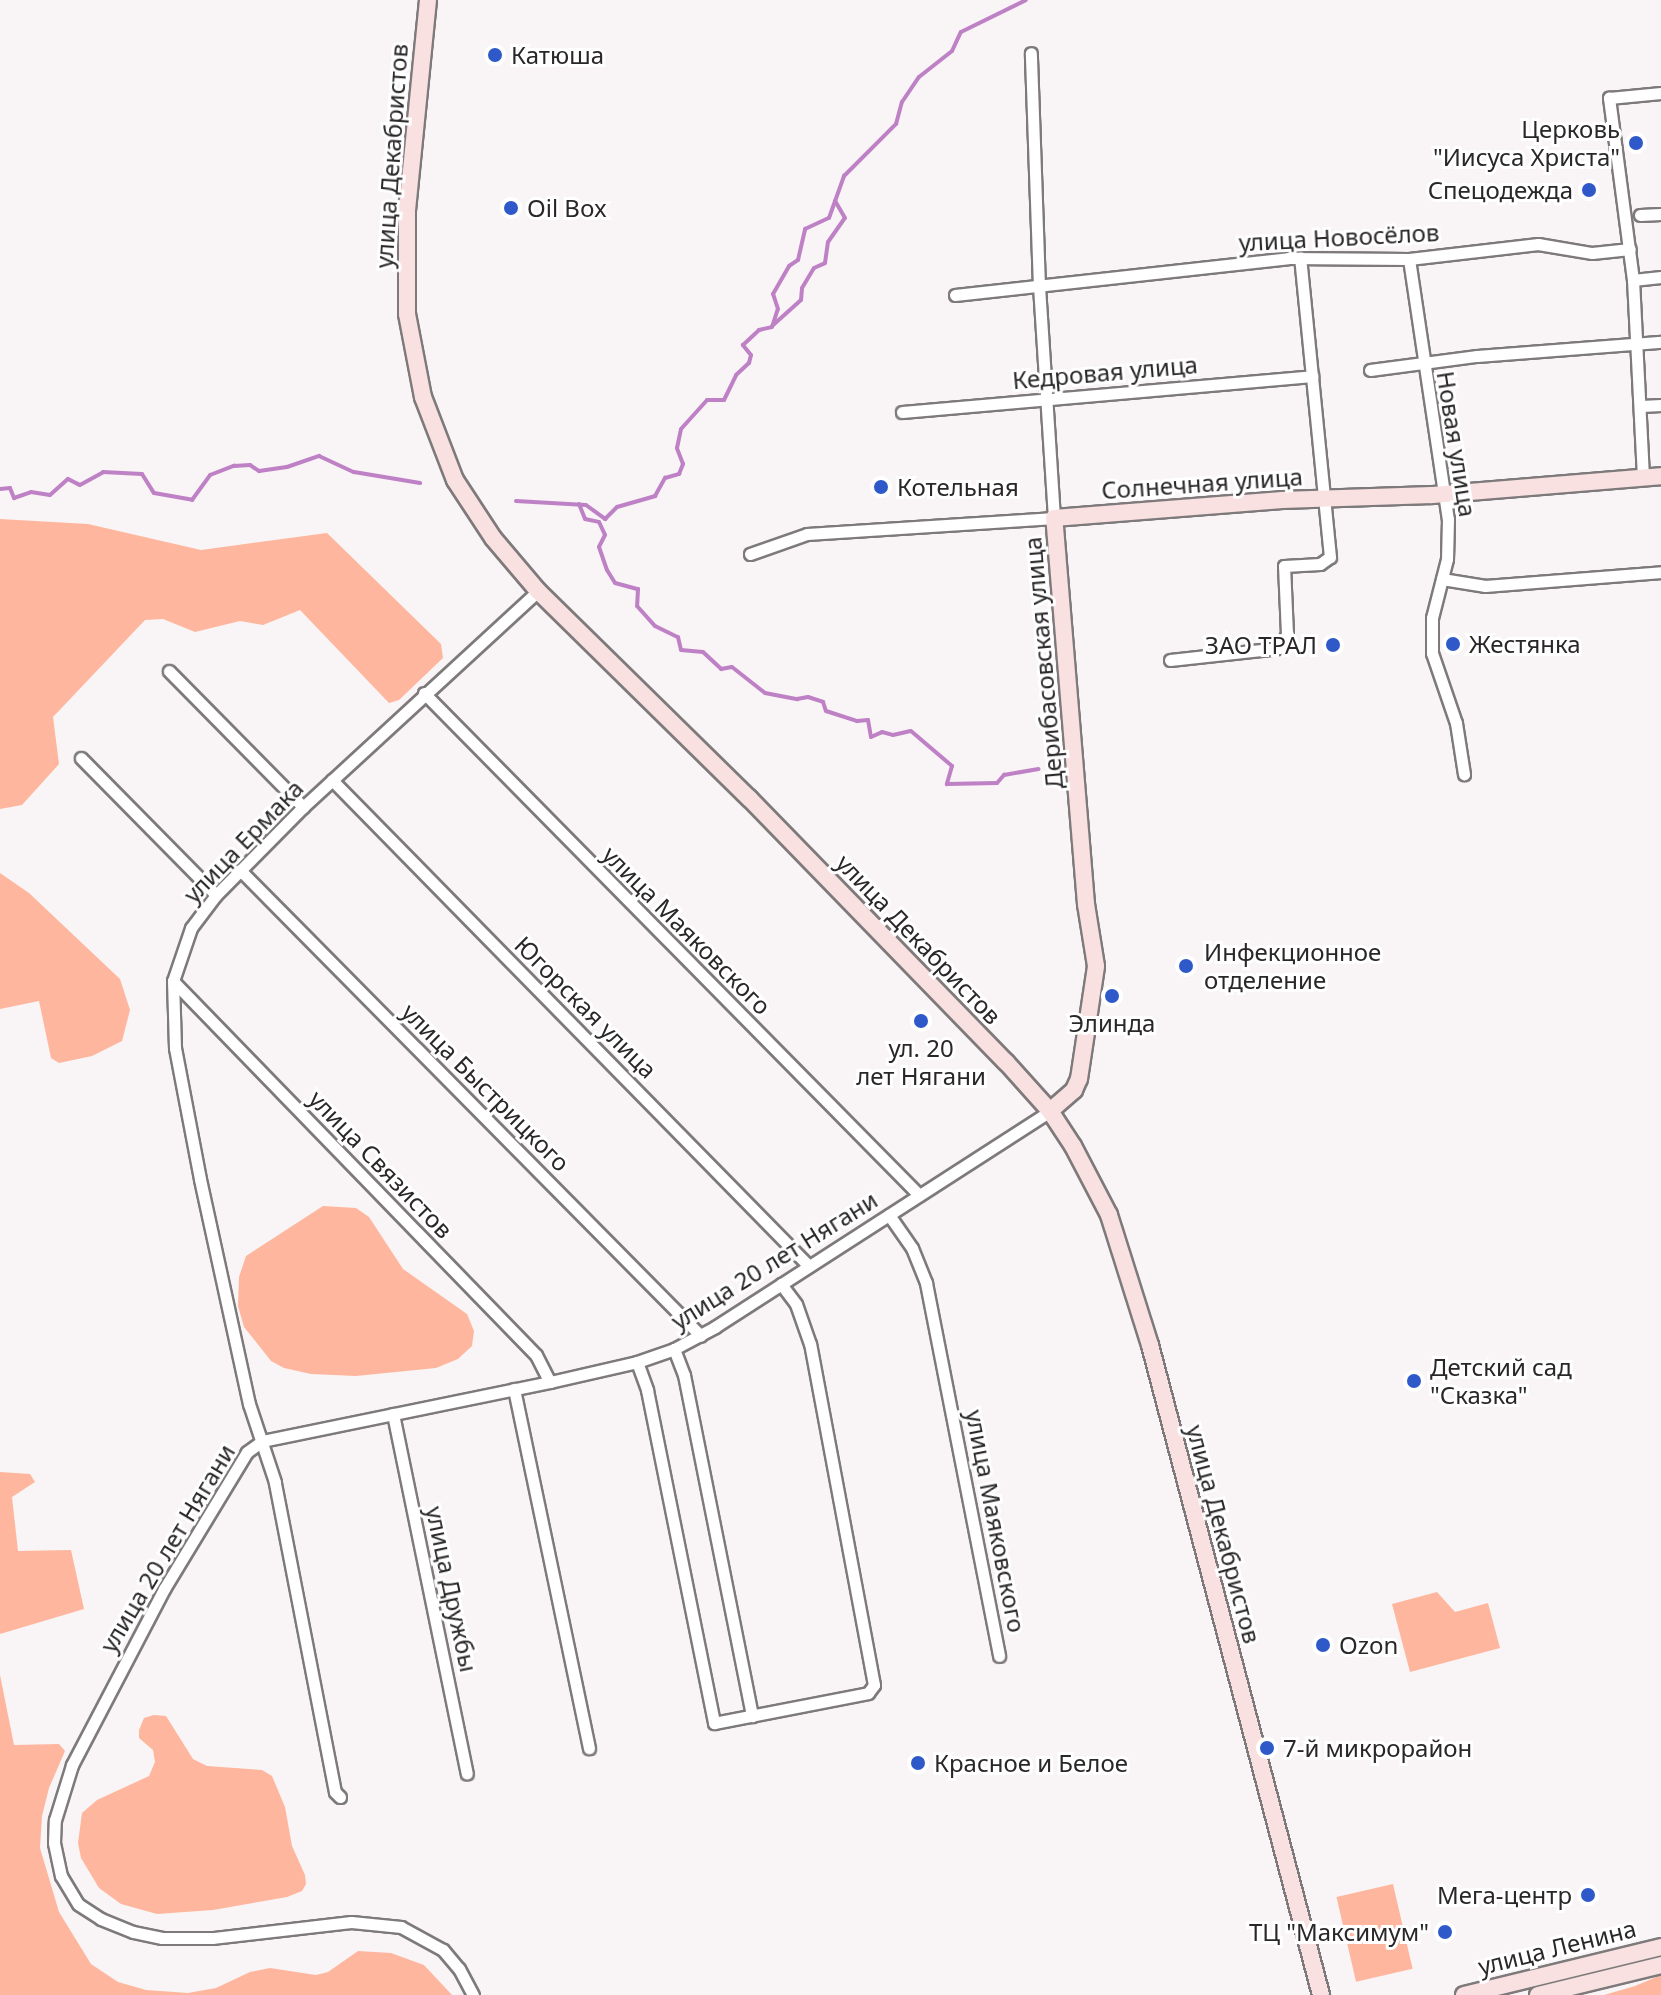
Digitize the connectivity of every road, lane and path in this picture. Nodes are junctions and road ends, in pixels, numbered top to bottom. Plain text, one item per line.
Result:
1 (428, 0) edge
2 (1031, 53) dead end
3 (1661, 93) edge
4 (1661, 214) edge
5 (1640, 215) dead end
6 (1630, 249) junction
7 (1300, 258) junction
8 (1409, 259) junction
9 (1661, 277) edge
10 (1633, 280) junction
11 (1039, 287) junction
12 (955, 295) dead end
13 (1661, 342) edge
14 (1638, 344) junction
15 (1423, 364) junction
16 (1370, 370) dead end
17 (1312, 376) junction
18 (1046, 400) junction
19 (1661, 405) edge
20 (1641, 406) junction
21 (902, 412) dead end
22 (1661, 476) edge
23 (1643, 477) junction
24 (1446, 494) junction
25 (1326, 500) junction
26 (1054, 518) junction
27 (750, 554) dead end
28 (1661, 572) edge
29 (1442, 579) junction
30 (538, 591) junction
31 (1170, 660) dead end
32 (169, 671) dead end
33 (424, 693) junction
34 (81, 758) dead end
35 (1464, 774) dead end
36 (332, 780) junction
37 (303, 807) junction
38 (240, 870) junction
39 (216, 895) junction
40 (173, 981) junction
41 (1050, 1111) junction
42 (919, 1195) junction
43 (889, 1215) junction
44 (809, 1266) junction
45 (781, 1284) junction
46 (701, 1336) junction
47 (674, 1349) junction
48 (637, 1362) junction
49 (550, 1382) junction
50 (514, 1389) junction
51 (393, 1414) junction
52 (262, 1441) junction
53 (999, 1656) dead end
54 (752, 1716) junction
55 (589, 1748) dead end
56 (467, 1773) dead end
57 (340, 1797) dead end
58 (1661, 1947) edge
59 (1661, 1965) edge
60 (473, 1995) edge
61 (1321, 1995) edge
62 (1464, 1995) edge
63 (1538, 1995) edge

1 - 30 main road, улица Декабристов
2 - 11 street, Дерибасовская улица
3 - 6 street
4 - 5 street
6 - 8 street, улица Новосёлов
6 - 10 street
7 - 8 street, улица Новосёлов
7 - 11 street, улица Новосёлов
7 - 17 street
8 - 15 street, Новая улица
9 - 10 street
10 - 14 street
11 - 12 street, улица Новосёлов
11 - 18 street, Дерибасовская улица
13 - 14 street
14 - 15 street
14 - 20 street
15 - 16 street
15 - 24 street, Новая улица
17 - 18 street, Кедровая улица
17 - 25 street
18 - 21 street, Кедровая улица
18 - 26 street, Дерибасовская улица
19 - 20 street
20 - 23 street
22 - 23 main road, Солнечная улица
23 - 24 main road, Солнечная улица
24 - 25 main road, Солнечная улица
24 - 29 street, Новая улица
25 - 26 main road, Солнечная улица
25 - 31 street
26 - 27 street, Солнечная улица
26 - 41 main road, Дерибасовская улица
28 - 29 street
29 - 35 street, Новая улица
30 - 33 street, улица Ермака
30 - 41 main road, улица Декабристов
32 - 37 street
33 - 36 street, улица Ермака
33 - 42 street, улица Маяковского
34 - 39 street
36 - 37 street, улица Ермака
36 - 44 street, Югорская улица
37 - 38 street, улица Ермака
38 - 39 street, улица Ермака
38 - 46 street, улица Быстрицкого
39 - 40 street, улица Ермака
40 - 49 street, улица Связистов
40 - 52 street, улица Ермака
41 - 42 street, улица 20 лет Нягани
41 - 61 main road, улица Декабристов
42 - 43 street, улица 20 лет Нягани
43 - 44 street, улица 20 лет Нягани
43 - 53 street, улица Маяковского
44 - 45 street, улица 20 лет Нягани
45 - 46 street, улица 20 лет Нягани
45 - 54 street
46 - 47 street, улица 20 лет Нягани
47 - 48 street, улица 20 лет Нягани
47 - 54 street
48 - 49 street, улица 20 лет Нягани
48 - 54 street
49 - 50 street, улица 20 лет Нягани
50 - 51 street, улица 20 лет Нягани
50 - 55 street
51 - 52 street, улица 20 лет Нягани
51 - 56 street, улица Дружбы
52 - 57 street, улица Ермака
52 - 60 street, улица 20 лет Нягани
58 - 62 main road, улица Ленина
59 - 63 main road, улица Ленина

